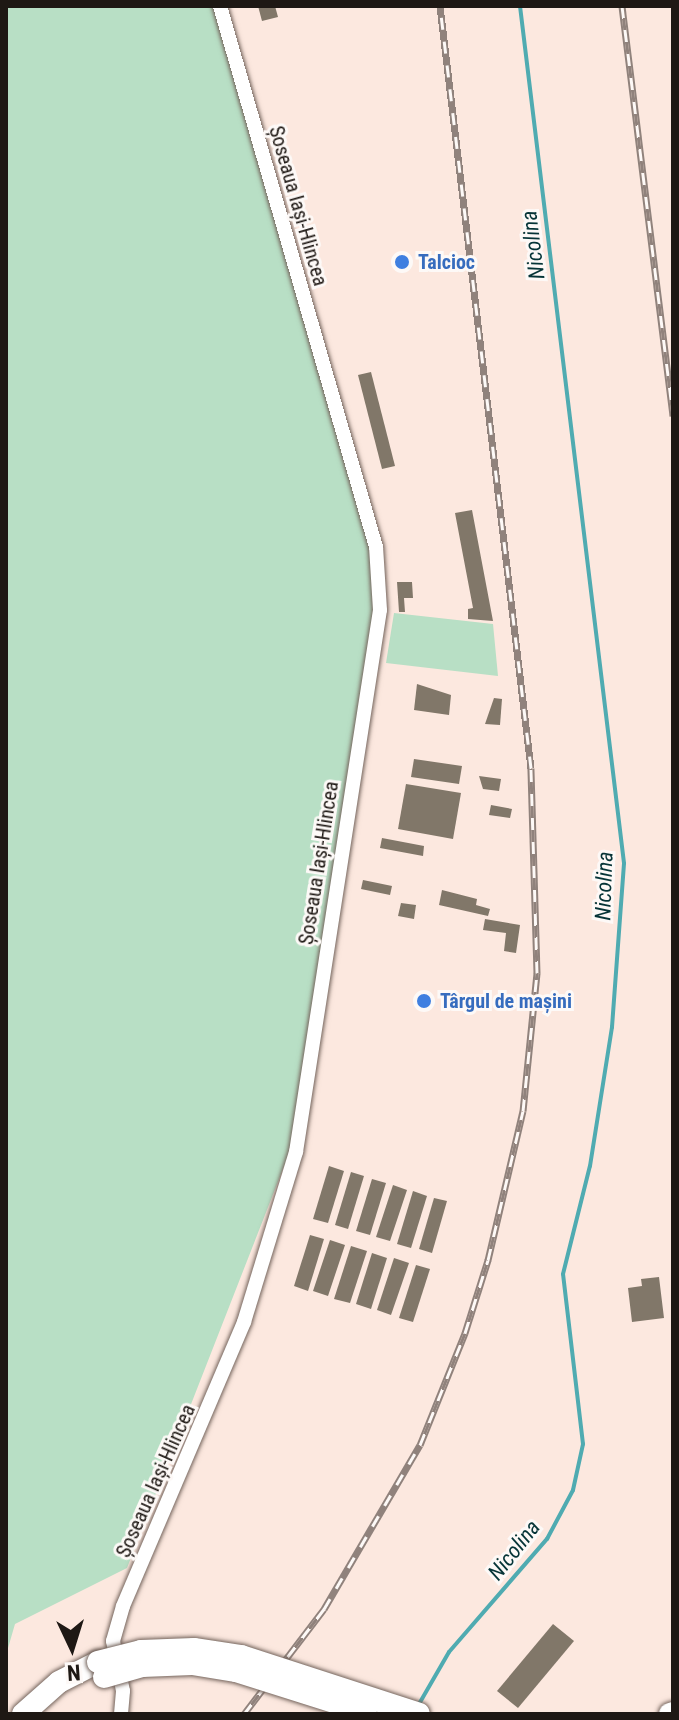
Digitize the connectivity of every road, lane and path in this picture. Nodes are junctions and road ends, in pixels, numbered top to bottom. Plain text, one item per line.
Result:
1 (220, 6) edge
2 (101, 1670) junction
3 (23, 1714) edge
4 (46, 1714) edge
5 (121, 1714) edge
6 (371, 1714) edge
7 (419, 1714) edge

1 - 5 street, Șoseaua Iași-Hlincea
2 - 3 main road
2 - 4 main road
2 - 6 main road, bridge
2 - 7 main road, bridge

